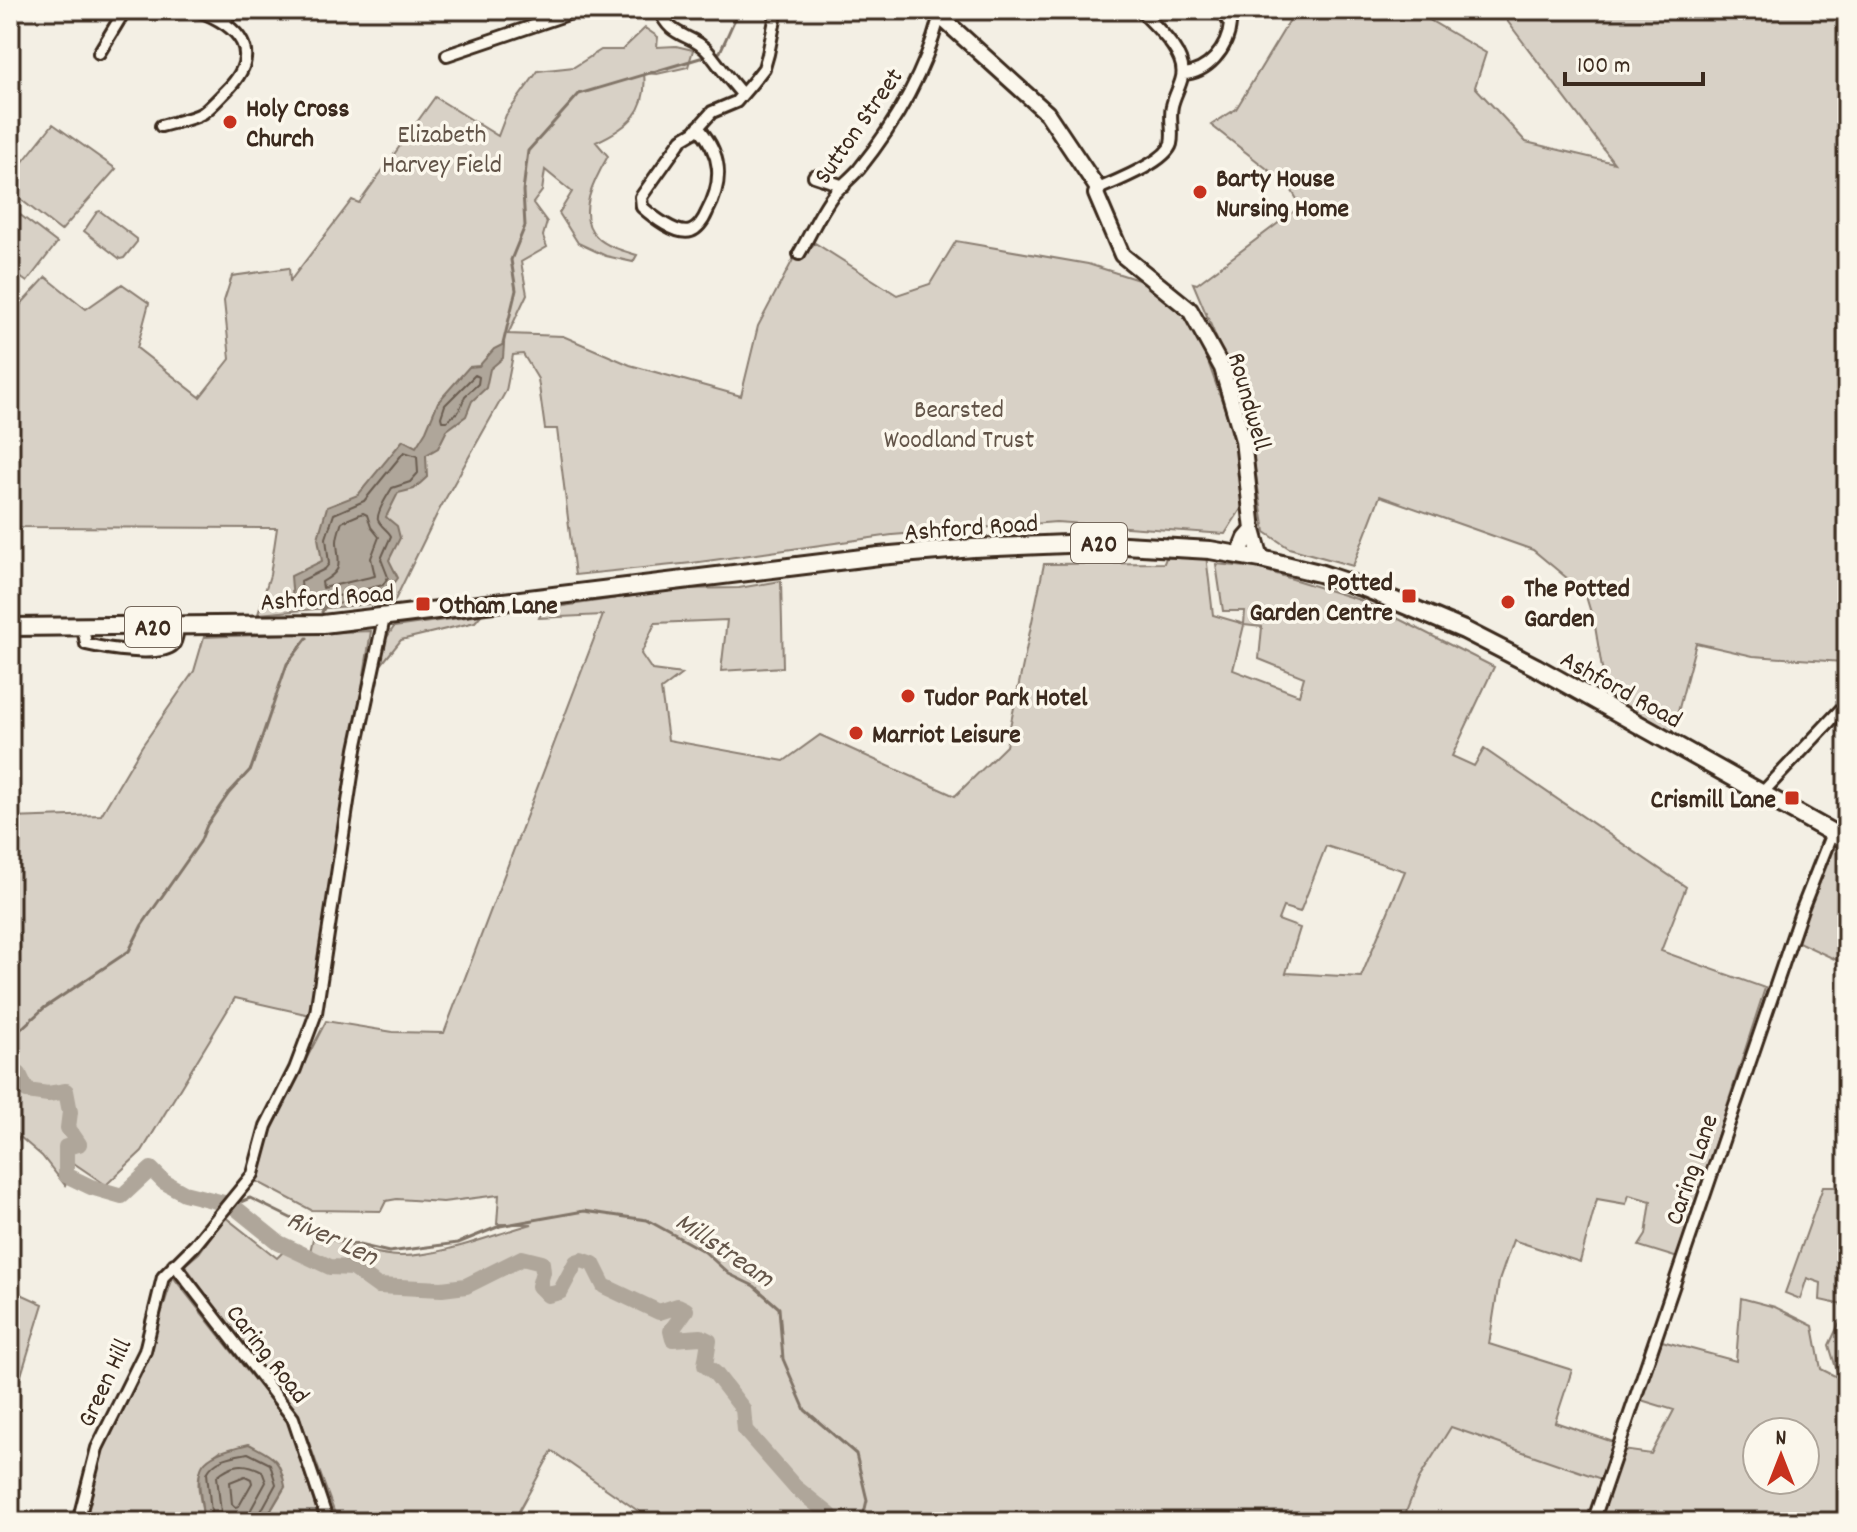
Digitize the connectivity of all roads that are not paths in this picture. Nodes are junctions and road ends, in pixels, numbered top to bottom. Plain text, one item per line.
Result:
1 (125, 10) edge
2 (197, 10) edge
3 (234, 10) edge
4 (580, 10) edge
5 (660, 10) edge
6 (777, 10) edge
7 (1140, 10) edge
8 (1221, 10) edge
9 (562, 13) edge
10 (936, 14) edge
11 (224, 21) junction
12 (99, 53) dead end
13 (447, 55) dead end
14 (1183, 74) junction
15 (742, 94) junction
16 (161, 126) dead end
17 (698, 127) junction
18 (814, 176) dead end
19 (844, 186) junction
20 (1098, 189) junction
21 (799, 254) dead end
22 (1253, 530) junction
23 (1239, 555) junction
24 (1261, 559) junction
25 (384, 618) junction
26 (10, 627) edge
27 (83, 627) junction
28 (178, 627) junction
29 (1847, 703) edge
30 (1762, 793) junction
31 (1840, 837) edge
32 (174, 1264) junction
33 (78, 1522) edge
34 (328, 1522) edge
35 (1593, 1522) edge

1 - 12 street
2 - 11 street
3 - 11 street
4 - 9 street
5 - 15 street
6 - 15 street
7 - 14 street
8 - 14 street
9 - 13 street
10 - 19 street, Sutton Street
10 - 20 street, Roundwell
11 - 16 street
14 - 20 street
15 - 17 street
17 - 17 street
18 - 19 street
19 - 21 street, Sutton Street
20 - 22 street, Roundwell
22 - 23 street
22 - 24 street, Roundwell
23 - 24 main road, Ashford Road / A20
23 - 25 main road, Ashford Road / A20
24 - 30 main road, Ashford Road / A20
25 - 28 main road, Ashford Road / A20
25 - 32 street
26 - 27 main road, Ashford Road / A20
27 - 28 main road, Ashford Road / A20
27 - 28 street
29 - 30 street
30 - 31 main road, Ashford Road / A20
31 - 35 street, Caring Lane
32 - 33 street, Green Hill
32 - 34 street, Caring Road

